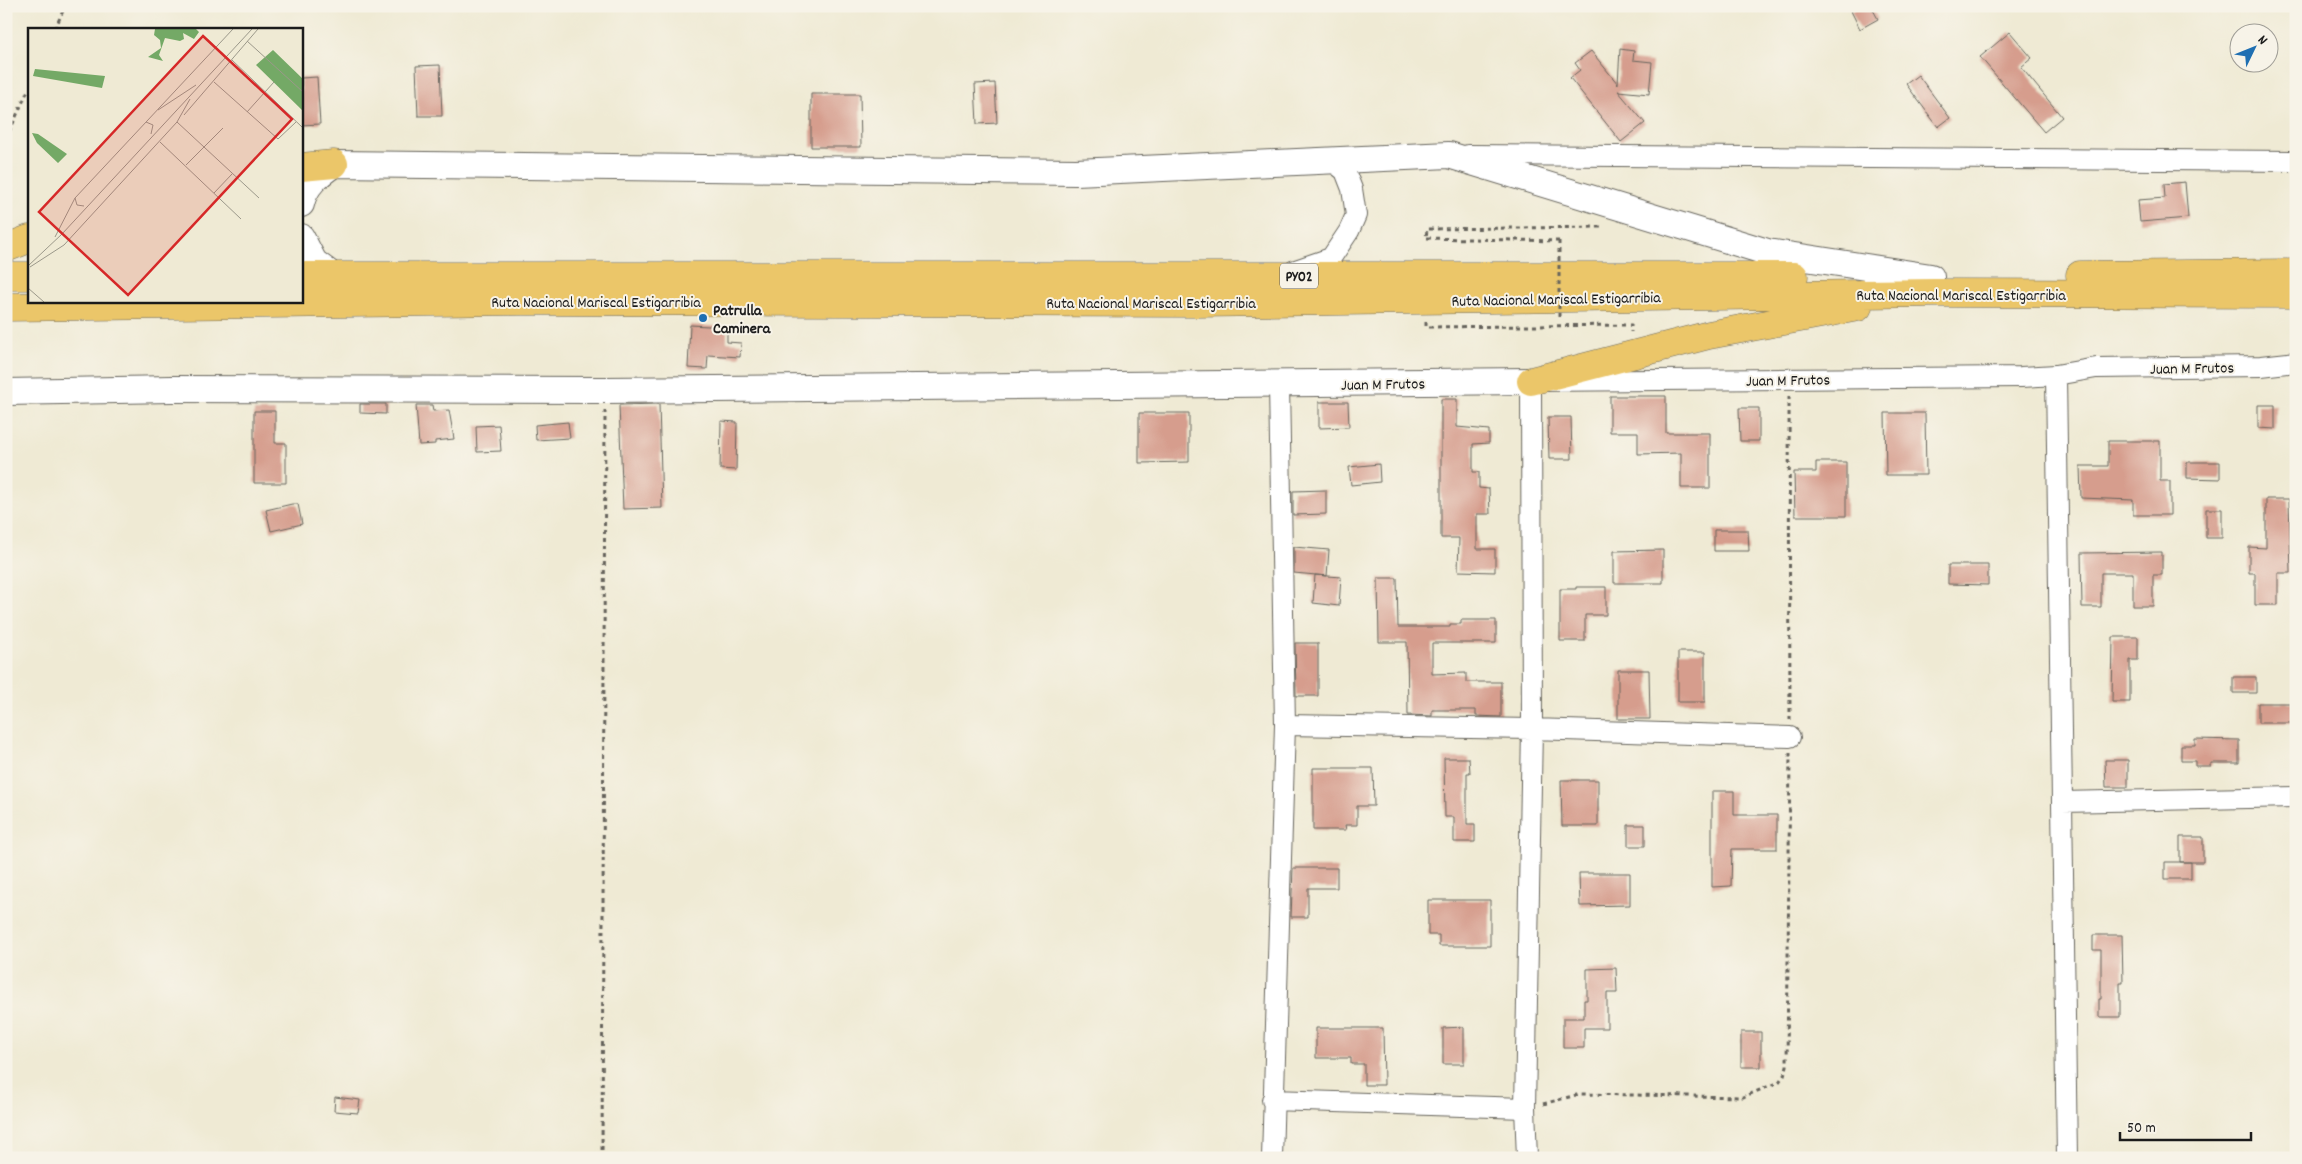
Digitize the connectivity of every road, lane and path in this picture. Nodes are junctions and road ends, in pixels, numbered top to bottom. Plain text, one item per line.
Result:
1 (65, 6) edge
2 (55, 28) edge
3 (28, 90) edge
4 (6, 139) edge
5 (1449, 155) junction
6 (1331, 160) junction
7 (2296, 161) edge
8 (334, 164) junction
9 (302, 166) edge
10 (302, 200) edge
11 (1602, 202) junction
12 (28, 239) edge
13 (302, 239) edge
14 (6, 248) edge
15 (2296, 273) edge
16 (6, 276) edge
17 (28, 276) edge
18 (302, 276) edge
19 (332, 276) junction
20 (1281, 276) junction
21 (1933, 285) junction
22 (2296, 294) edge
23 (6, 308) edge
24 (1425, 318) dead end
25 (1540, 320) dead end
26 (1615, 359) junction
27 (2296, 362) edge
28 (2056, 375) junction
29 (1790, 379) junction
30 (1531, 381) junction
31 (1279, 385) junction
32 (605, 390) junction
33 (6, 392) edge
34 (1285, 726) junction
35 (1532, 729) junction
36 (1790, 737) junction
37 (2296, 797) edge
38 (2062, 802) junction
39 (1272, 1100) junction
40 (1525, 1108) junction
41 (602, 1158) edge
42 (1272, 1158) edge
43 (1527, 1158) edge
44 (2067, 1158) edge

1 - 2 path
3 - 4 path
5 - 6 street
5 - 7 street
5 - 11 street
6 - 8 street
6 - 20 street
8 - 9 highway
8 - 10 street
11 - 21 street
11 - 25 path, bridge
12 - 14 highway
13 - 19 street
15 - 21 highway, Ruta Nacional Mariscal Estigarribia / PY02
16 - 17 highway
18 - 19 highway, Ruta Nacional Mariscal Estigarribia / PY02
19 - 20 highway, Ruta Nacional Mariscal Estigarribia / PY02
20 - 21 highway, Ruta Nacional Mariscal Estigarribia / PY02
21 - 22 highway, Ruta Nacional Mariscal Estigarribia / PY02
21 - 23 highway, Ruta Nacional Mariscal Estigarribia / PY02
21 - 26 highway
24 - 26 path
26 - 30 highway
27 - 28 street, Juan M Frutos
28 - 29 street, Juan M Frutos
28 - 38 street
29 - 30 street, Juan M Frutos
29 - 36 path
30 - 31 street, Juan M Frutos
30 - 35 street
31 - 32 street, Juan M Frutos
31 - 34 street
32 - 33 street, Juan M Frutos
32 - 41 path
34 - 35 street
34 - 39 street
35 - 36 street
35 - 40 street
36 - 40 path
37 - 38 street
38 - 44 street
39 - 40 street
39 - 42 street
40 - 43 street

